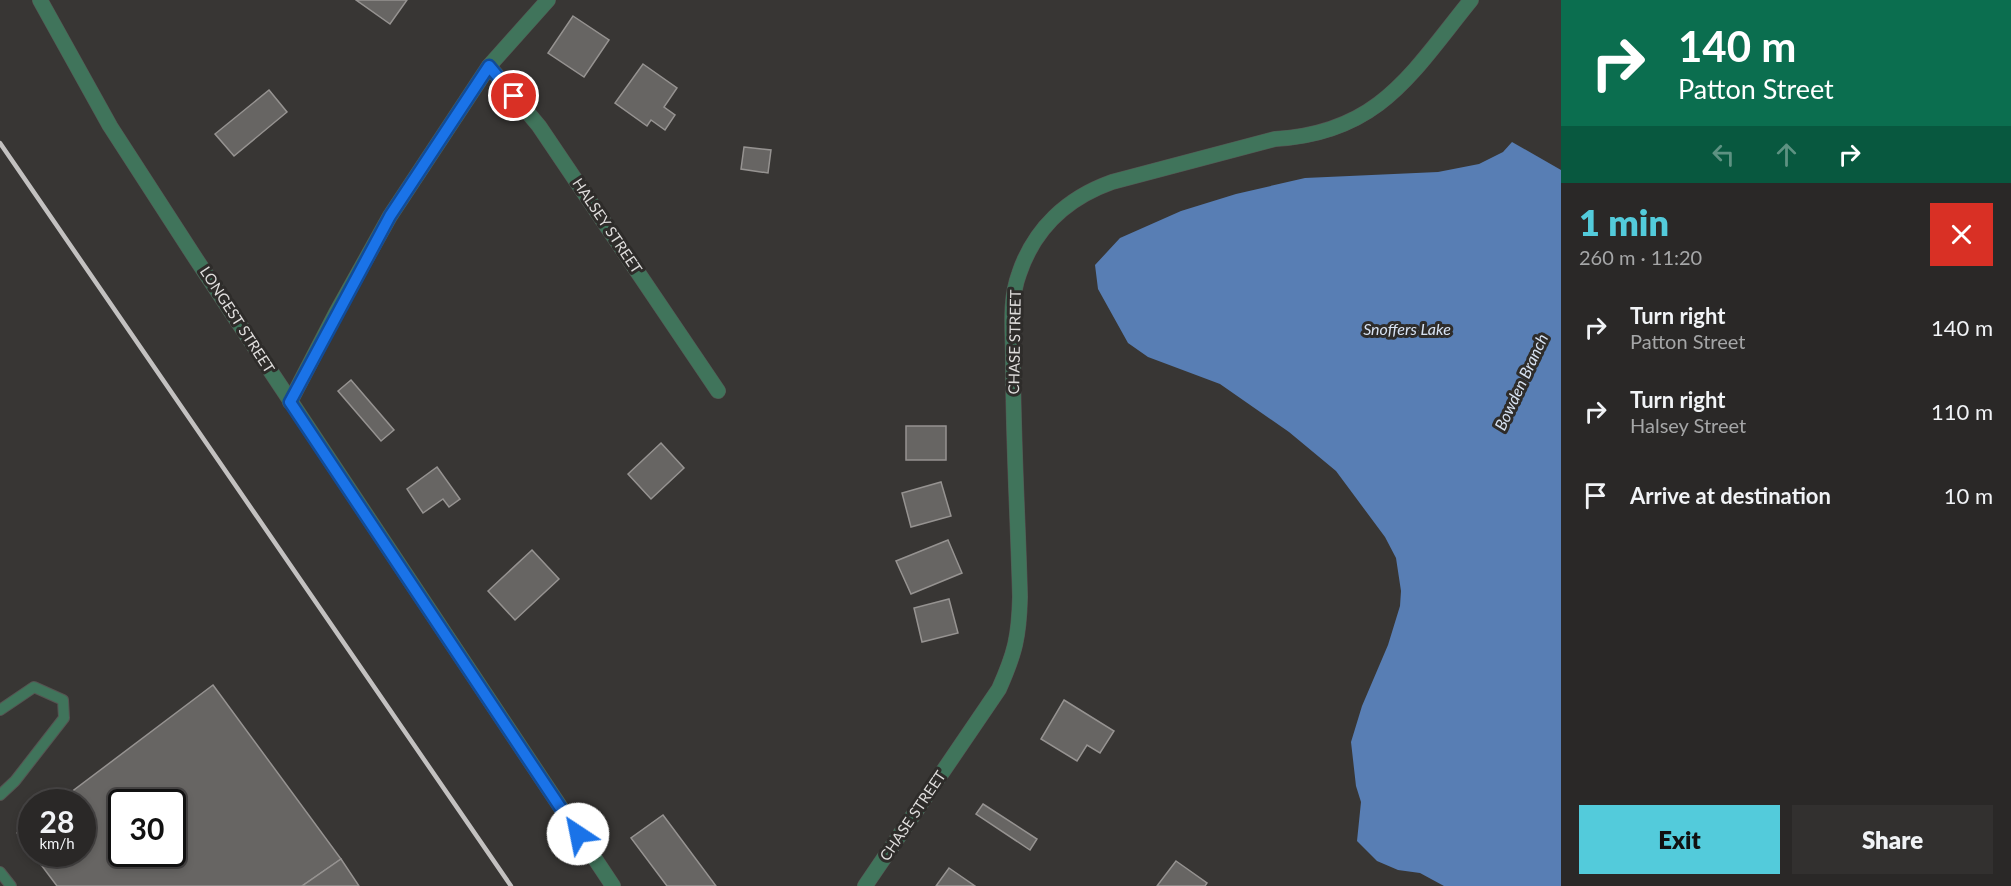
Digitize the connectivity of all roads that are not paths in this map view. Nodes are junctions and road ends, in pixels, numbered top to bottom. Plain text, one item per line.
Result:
1 (40, 0) edge
2 (548, 0) edge
3 (1470, 0) edge
4 (489, 66) junction
5 (718, 391) dead end
6 (290, 402) junction
7 (0, 710) edge
8 (0, 795) edge
9 (0, 872) edge
10 (609, 880) edge
11 (11, 886) edge
12 (865, 886) edge

1 - 6 street, LONGEST STREET
2 - 4 street
3 - 12 street, CHASE STREET
4 - 5 street, HALSEY STREET
4 - 6 street
6 - 10 street, LONGEST STREET
7 - 8 lane
9 - 11 lane

